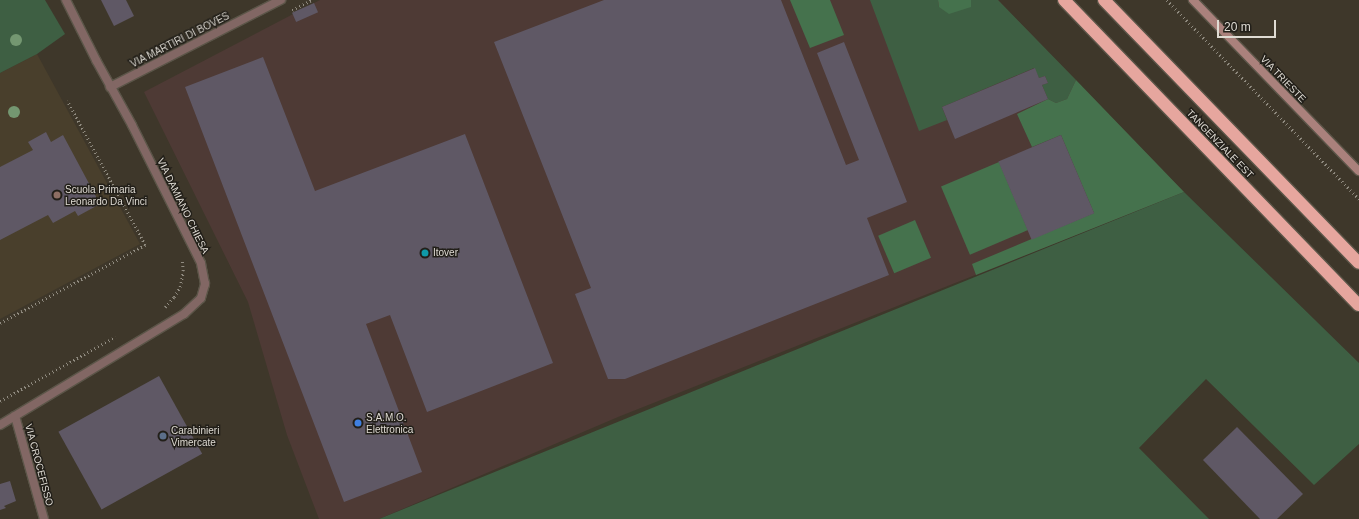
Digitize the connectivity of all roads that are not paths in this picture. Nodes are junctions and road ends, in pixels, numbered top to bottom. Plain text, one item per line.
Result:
1 (66, 0) edge
2 (281, 0) edge
3 (1064, 0) edge
4 (1104, 0) edge
5 (1193, 0) edge
6 (110, 87) junction
7 (1359, 171) edge
8 (1359, 263) edge
9 (1359, 305) edge
10 (15, 416) junction
11 (0, 424) edge
12 (44, 519) edge

1 - 6 street, VIA DAMIANO CHIESA
2 - 6 street, VIA MARTIRI DI BOVES
3 - 9 highway, TANGENZIALE EST
4 - 8 highway, TANGENZIALE EST
5 - 7 street, VIA TRIESTE
6 - 10 street, VIA DAMIANO CHIESA
10 - 11 street, VIA DAMIANO CHIESA
10 - 12 street, VIA CROCEFISSO

